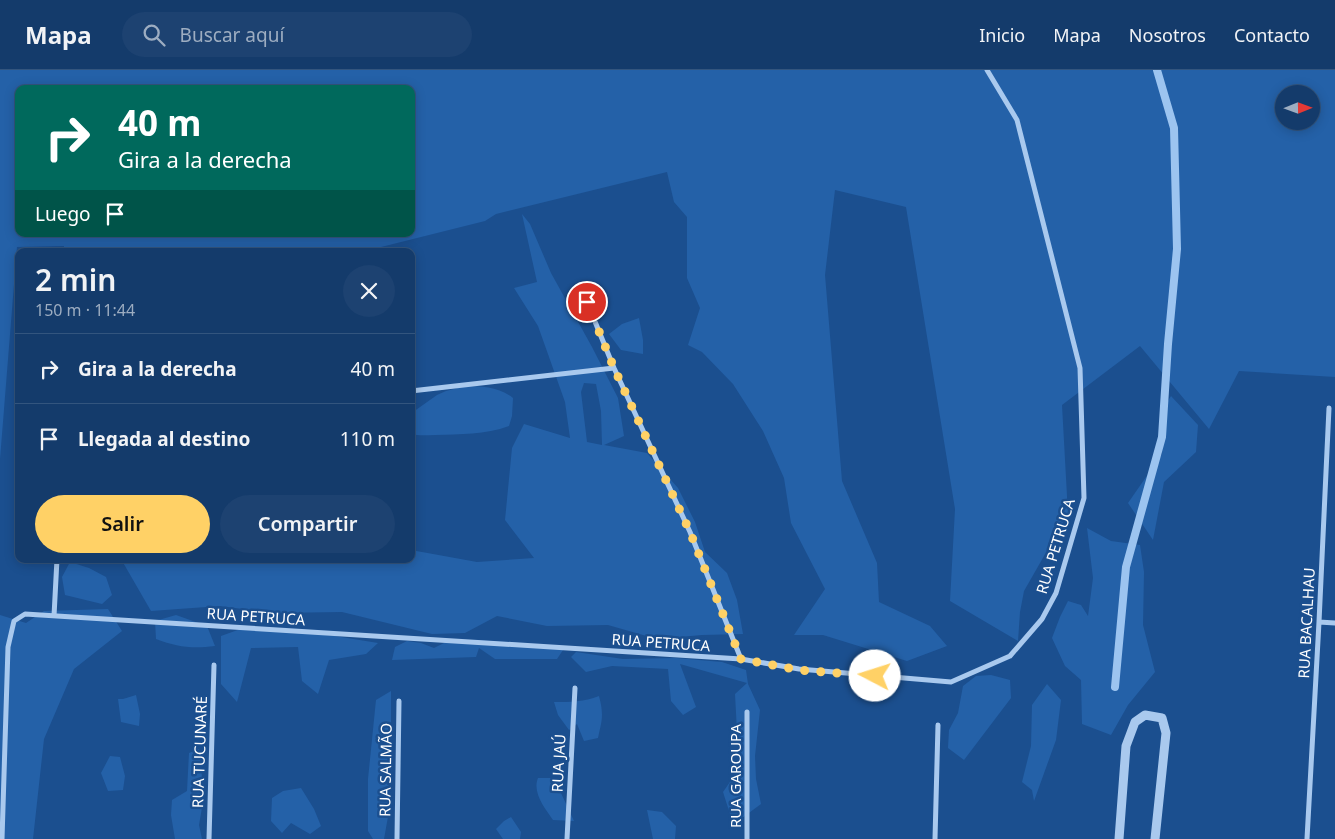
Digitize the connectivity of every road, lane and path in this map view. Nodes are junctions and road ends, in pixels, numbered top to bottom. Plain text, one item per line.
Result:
1 (987, 70) edge
2 (580, 286) dead end
3 (614, 368) junction
4 (415, 391) edge
5 (1329, 408) dead end
6 (57, 563) edge
7 (54, 616) junction
8 (1319, 622) junction
9 (1335, 623) edge
10 (741, 659) junction
11 (214, 665) dead end
12 (574, 688) dead end
13 (399, 702) dead end
14 (747, 712) dead end
15 (938, 726) dead end
16 (2, 839) edge
17 (209, 839) edge
18 (396, 839) edge
19 (567, 839) edge
20 (747, 839) edge
21 (935, 839) edge
22 (1119, 839) edge
23 (1155, 839) edge
24 (1307, 839) edge

1 - 10 street, RUA PETRUCA
2 - 3 street
3 - 4 street
3 - 10 street
5 - 8 street, RUA BACALHAU
6 - 7 street
7 - 10 street, RUA PETRUCA
7 - 16 street, RUA PETRUCA
8 - 9 street
8 - 24 street, RUA BACALHAU
11 - 17 street, RUA TUCUNARÉ
12 - 19 street, RUA JAÚ
13 - 18 street, RUA SALMÃO
14 - 20 street, RUA GAROUPA
15 - 21 street
22 - 23 street

